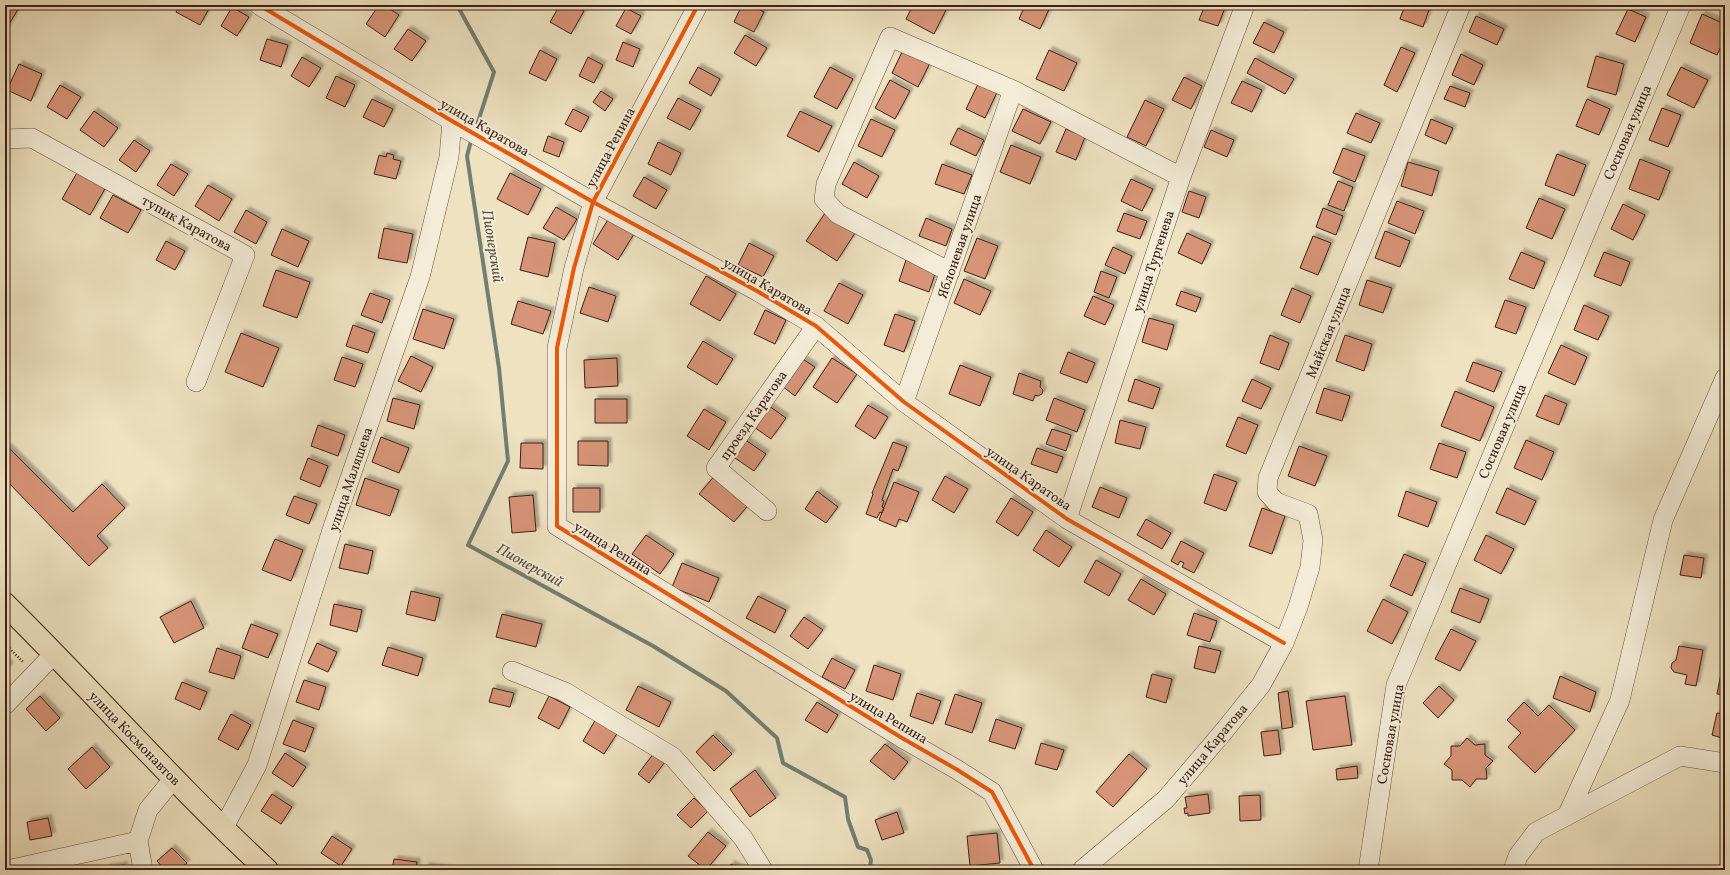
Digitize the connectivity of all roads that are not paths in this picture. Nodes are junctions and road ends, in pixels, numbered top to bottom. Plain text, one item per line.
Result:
1 (259, 5) edge
2 (698, 5) edge
3 (1245, 5) edge
4 (1461, 5) edge
5 (1681, 5) edge
6 (1013, 90) junction
7 (452, 121) junction
8 (5, 139) edge
9 (1181, 177) junction
10 (593, 202) junction
11 (950, 272) junction
12 (816, 326) junction
13 (1725, 378) edge
14 (196, 382) dead end
15 (904, 402) junction
16 (767, 511) dead end
17 (1067, 519) junction
18 (5, 604) edge
19 (1284, 643) junction
20 (55, 653) junction
21 (512, 671) dead end
22 (5, 705) edge
23 (1725, 763) edge
24 (174, 778) junction
25 (1568, 816) junction
26 (223, 829) junction
27 (138, 841) junction
28 (7, 870) edge
29 (143, 870) edge
30 (267, 870) edge
31 (763, 870) edge
32 (1034, 870) edge
33 (1082, 870) edge
34 (1368, 870) edge
35 (1513, 870) edge

1 - 7 street, улица Каратова
2 - 10 street, улица Репина
3 - 9 street, улица Тургенева
4 - 19 street, Майская улица
5 - 34 street, Сосновая улица
6 - 9 street
6 - 11 street, Яблоневая улица
6 - 11 street
7 - 10 street, улица Каратова
7 - 26 street, улица Маляшева
8 - 14 street, тупик Каратова
9 - 17 street, улица Тургенева
10 - 12 street, улица Каратова
10 - 32 street, улица Репина
11 - 15 street, Яблоневая улица
12 - 15 street, улица Каратова
12 - 16 street, проезд Каратова
13 - 25 street
15 - 17 street, улица Каратова
17 - 19 street, улица Каратова
18 - 20 main road, улица Космонавтов
19 - 33 street, улица Каратова
20 - 22 street
20 - 24 main road, улица Космонавтов
21 - 31 street
23 - 25 street
24 - 26 main road, улица Космонавтов
24 - 27 street
25 - 35 street
26 - 30 main road, улица Космонавтов
27 - 28 street
27 - 29 street

